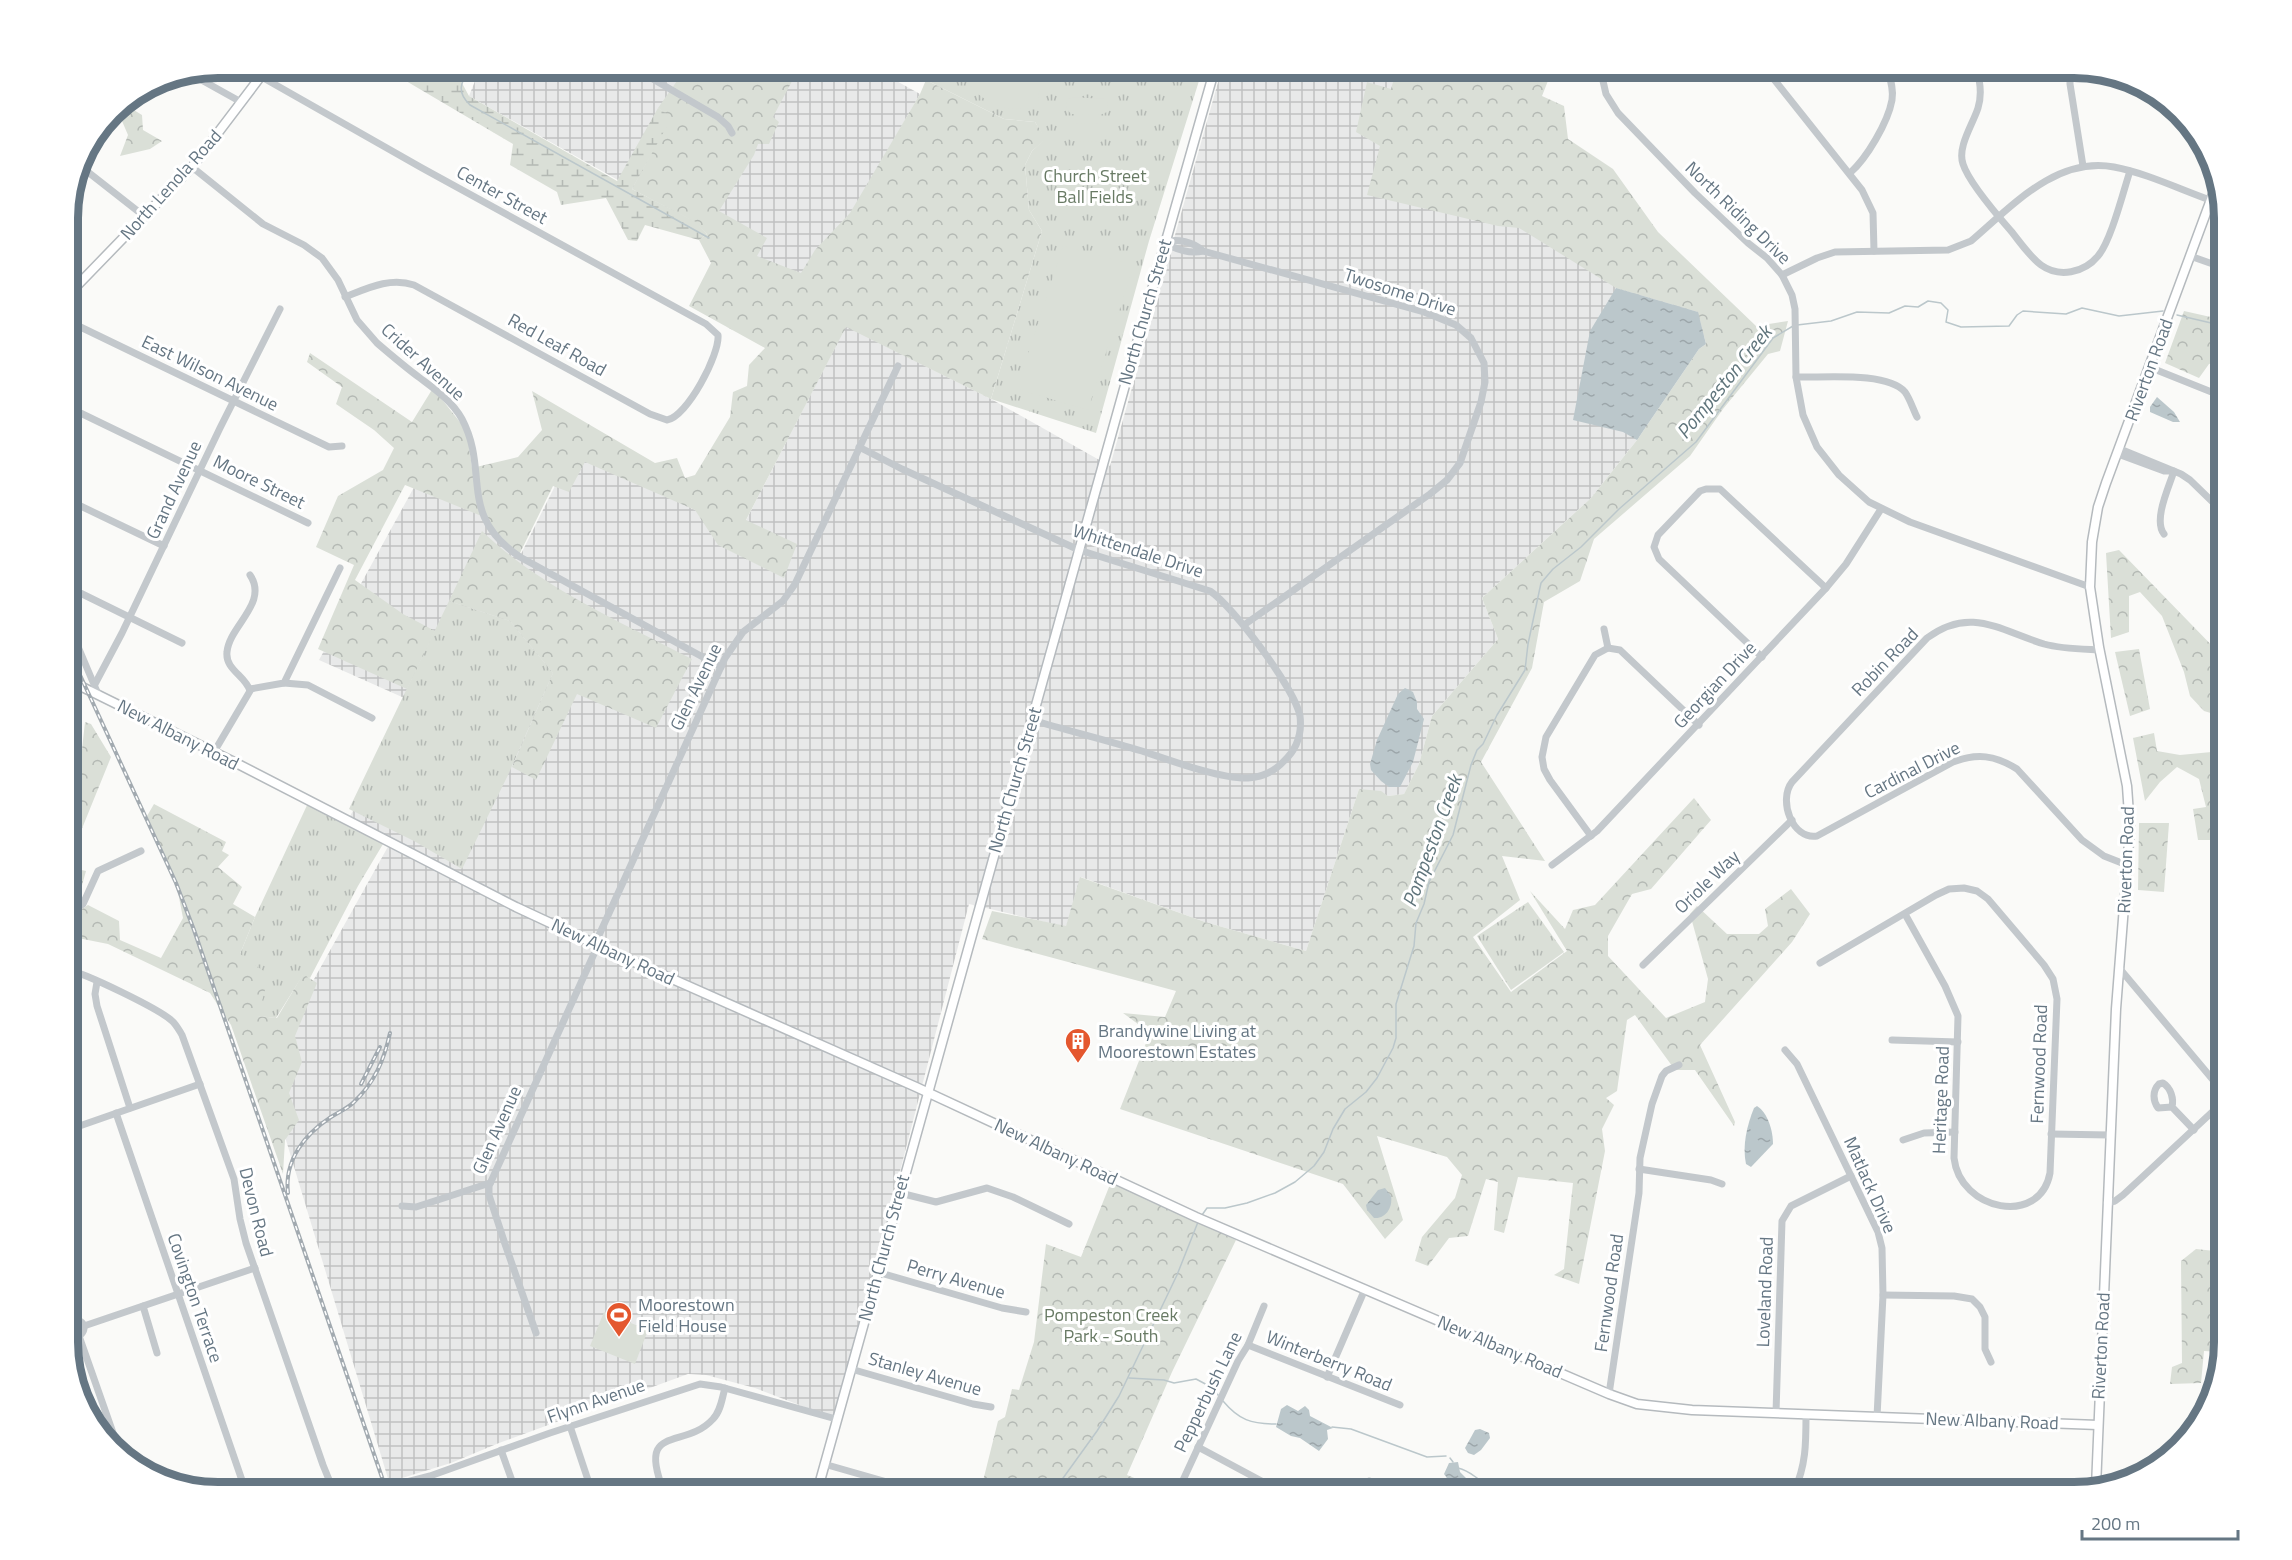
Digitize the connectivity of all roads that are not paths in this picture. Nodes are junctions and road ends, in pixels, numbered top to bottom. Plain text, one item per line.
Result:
1 (259, 78) edge
2 (264, 78) edge
3 (651, 78) edge
4 (1212, 78) edge
5 (1602, 78) edge
6 (1773, 78) edge
7 (1889, 78) edge
8 (1978, 78) edge
9 (2070, 78) edge
10 (200, 79) edge
11 (241, 102) junction
12 (732, 133) dead end
13 (2082, 166) junction
14 (192, 167) junction
15 (86, 170) edge
16 (2130, 171) junction
17 (1850, 173) junction
18 (2212, 195) edge
19 (2210, 200) junction
20 (144, 216) junction
21 (1999, 217) junction
22 (1165, 242) junction
23 (1874, 251) junction
24 (2190, 256) junction
25 (2214, 264) edge
26 (1782, 275) junction
27 (78, 284) edge
28 (345, 297) junction
29 (280, 309) dead end
30 (78, 326) edge
31 (718, 346) joint
32 (898, 366) dead end
33 (2149, 367) junction
34 (1796, 377) junction
35 (2214, 393) edge
36 (234, 401) junction
37 (78, 412) edge
38 (1917, 417) dead end
39 (342, 446) dead end
40 (859, 447) junction
41 (2119, 452) junction
42 (200, 470) junction
43 (2174, 471) junction
44 (2214, 503) edge
45 (78, 505) edge
46 (1881, 509) junction
47 (308, 523) dead end
48 (2164, 534) dead end
49 (164, 546) junction
50 (1079, 550) junction
51 (340, 568) dead end
52 (250, 575) dead end
53 (2090, 587) junction
54 (1826, 588) junction
55 (78, 592) edge
56 (130, 617) junction
57 (1244, 626) junction
58 (1604, 629) dead end
59 (182, 644) dead end
60 (78, 646) edge
61 (1608, 648) junction
62 (2100, 650) junction
63 (1762, 657) junction
64 (721, 667) junction
65 (284, 683) junction
66 (95, 684) junction
67 (78, 685) edge
68 (250, 689) junction
69 (98, 694) junction
70 (372, 718) dead end
71 (1032, 720) junction
72 (1699, 725) junction
73 (214, 753) junction
74 (1792, 820) junction
75 (1591, 836) junction
76 (141, 851) dead end
77 (1552, 865) dead end
78 (2127, 865) junction
79 (78, 908) edge
80 (1905, 914) junction
81 (596, 944) junction
82 (1820, 963) dead end
83 (1643, 965) dead end
84 (2120, 969) junction
85 (78, 974) edge
86 (97, 982) junction
87 (1892, 1040) dead end
88 (1958, 1042) junction
89 (1785, 1050) dead end
90 (1679, 1065) dead end
91 (2214, 1081) edge
92 (200, 1084) junction
93 (927, 1092) junction
94 (2172, 1107) dead end
95 (130, 1108) junction
96 (2214, 1110) edge
97 (116, 1113) junction
98 (78, 1126) edge
99 (2193, 1130) junction
100 (1954, 1132) junction
101 (2051, 1134) junction
102 (2110, 1135) junction
103 (1903, 1140) dead end
104 (1639, 1169) junction
105 (1851, 1176) junction
106 (490, 1183) junction
107 (1722, 1184) dead end
108 (900, 1193) junction
109 (2107, 1203) junction
110 (402, 1206) dead end
111 (1069, 1224) dead end
112 (255, 1268) junction
113 (877, 1272) junction
114 (1365, 1289) junction
115 (177, 1294) junction
116 (1883, 1295) junction
117 (142, 1306) junction
118 (1264, 1306) dead end
119 (1026, 1312) dead end
120 (78, 1321) edge
121 (84, 1326) junction
122 (536, 1333) dead end
123 (79, 1336) joint
124 (1248, 1345) junction
125 (157, 1353) dead end
126 (1991, 1362) dead end
127 (851, 1369) junction
128 (1327, 1377) junction
129 (725, 1388) junction
130 (1609, 1394) junction
131 (1400, 1405) dead end
132 (991, 1407) dead end
133 (1776, 1413) junction
134 (1806, 1415) junction
135 (1878, 1417) junction
136 (836, 1419) junction
137 (2098, 1425) junction
138 (570, 1426) junction
139 (114, 1435) edge
140 (1198, 1447) junction
141 (501, 1450) junction
142 (824, 1464) junction
143 (2096, 1480) edge
144 (243, 1482) edge
145 (330, 1482) edge
146 (407, 1482) edge
147 (512, 1482) edge
148 (589, 1482) edge
149 (660, 1482) edge
150 (820, 1482) edge
151 (887, 1482) edge
152 (1182, 1482) edge
153 (1263, 1482) edge
154 (1799, 1482) edge

1 - 11 main road, North Lenola Road
2 - 31 street, Center Street
3 - 12 street
4 - 22 main road, North Church Street
5 - 26 street, North Riding Drive
6 - 17 street
7 - 17 street
8 - 21 street
9 - 13 street
10 - 11 street
11 - 14 main road, North Lenola Road
13 - 16 street
13 - 21 street
14 - 20 main road, North Lenola Road
14 - 28 street, Crider Avenue
15 - 20 street
16 - 19 street
16 - 21 street
17 - 23 street
18 - 19 main road, Riverton Road
19 - 24 main road, Riverton Road
20 - 27 main road, North Lenola Road
21 - 23 street
22 - 50 main road, North Church Street
22 - 57 street, Twosome Drive
23 - 26 street
24 - 25 street
24 - 33 main road, Riverton Road
26 - 34 street, North Riding Drive
28 - 31 street, Red Leaf Road
28 - 64 street, Crider Avenue
29 - 36 street, Grand Avenue
30 - 36 street, East Wilson Avenue
32 - 40 street, Glen Avenue
33 - 35 street
33 - 41 main road, Riverton Road
34 - 38 street
34 - 46 street, North Riding Drive
36 - 39 street, East Wilson Avenue
36 - 42 street, Grand Avenue
37 - 42 street, Moore Street
40 - 50 street, Whittendale Drive
40 - 64 street, Glen Avenue
41 - 43 street
41 - 53 main road, Riverton Road
42 - 47 street, Moore Street
42 - 49 street, Grand Avenue
43 - 44 street
43 - 48 street
45 - 49 street
46 - 53 street, North Riding Drive
46 - 54 street, Georgian Drive
49 - 56 street, Grand Avenue
50 - 57 street, Whittendale Drive
50 - 71 main road, North Church Street
51 - 65 street
52 - 68 street
53 - 62 main road, Riverton Road
54 - 63 street, Georgian Drive
54 - 63 street
55 - 56 street
56 - 59 street
56 - 66 street, Grand Avenue
57 - 71 street, Whittendale Drive
58 - 61 street
60 - 66 street
61 - 72 street
61 - 75 street
62 - 74 street, Robin Road
62 - 78 main road, Riverton Road
63 - 72 street, Georgian Drive
64 - 81 street, Glen Avenue
65 - 68 street
65 - 70 street
66 - 69 street
67 - 69 main road, New Albany Road
68 - 73 street
69 - 73 main road, New Albany Road
71 - 93 main road, North Church Street
72 - 75 street, Georgian Drive
73 - 81 main road, New Albany Road
74 - 78 street, Cardinal Drive
74 - 83 street, Oriole Way
75 - 77 street, Georgian Drive
76 - 79 street
78 - 84 main road, Riverton Road
80 - 82 street, Fernwood Road
80 - 88 street, Heritage Road
80 - 101 street, Fernwood Road
81 - 93 main road, New Albany Road
81 - 106 street, Glen Avenue
84 - 91 street
84 - 102 main road, Riverton Road
85 - 86 street, Devon Road
86 - 92 street, Devon Road
86 - 95 street
87 - 88 street
88 - 100 street, Heritage Road
89 - 105 street, Matlack Drive
90 - 104 street, Fernwood Road
92 - 95 street
92 - 112 street, Devon Road
93 - 108 main road, North Church Street
93 - 114 main road, New Albany Road
94 - 99 street
95 - 97 street
96 - 99 street
97 - 98 street
97 - 115 street, Covington Terrace
99 - 109 street
100 - 101 street, Heritage Road
100 - 103 street
101 - 102 street, Fernwood Road
102 - 109 main road, Riverton Road
104 - 107 street
104 - 130 street, Fernwood Road
105 - 116 street, Matlack Drive
105 - 133 street, Loveland Road
106 - 110 street
106 - 122 street, Glen Avenue
108 - 111 street
108 - 113 main road, North Church Street
109 - 137 main road, Riverton Road
112 - 115 street
112 - 145 street, Devon Road
113 - 119 street, Perry Avenue
113 - 127 main road, North Church Street
114 - 128 street
114 - 130 main road, New Albany Road
115 - 117 street
115 - 144 street, Covington Terrace
116 - 126 street
116 - 135 street, Matlack Drive
117 - 121 street
117 - 125 street
118 - 124 street, Pepperbush Lane
120 - 121 street
121 - 123 street
123 - 139 street
124 - 128 street, Winterberry Road
124 - 140 street, Pepperbush Lane
127 - 132 street, Stanley Avenue
127 - 136 main road, North Church Street
128 - 131 street, Winterberry Road
129 - 136 street, Flynn Avenue
129 - 138 street, Flynn Avenue
129 - 149 street
130 - 133 main road, New Albany Road
133 - 134 main road, New Albany Road
134 - 135 main road, New Albany Road
134 - 154 street
135 - 137 main road, New Albany Road
136 - 142 main road, North Church Street
137 - 143 main road, Riverton Road
138 - 141 street, Flynn Avenue
138 - 148 street
140 - 152 street, Pepperbush Lane
140 - 153 street
141 - 146 street, Flynn Avenue
141 - 147 street
142 - 150 main road, North Church Street
142 - 151 street

